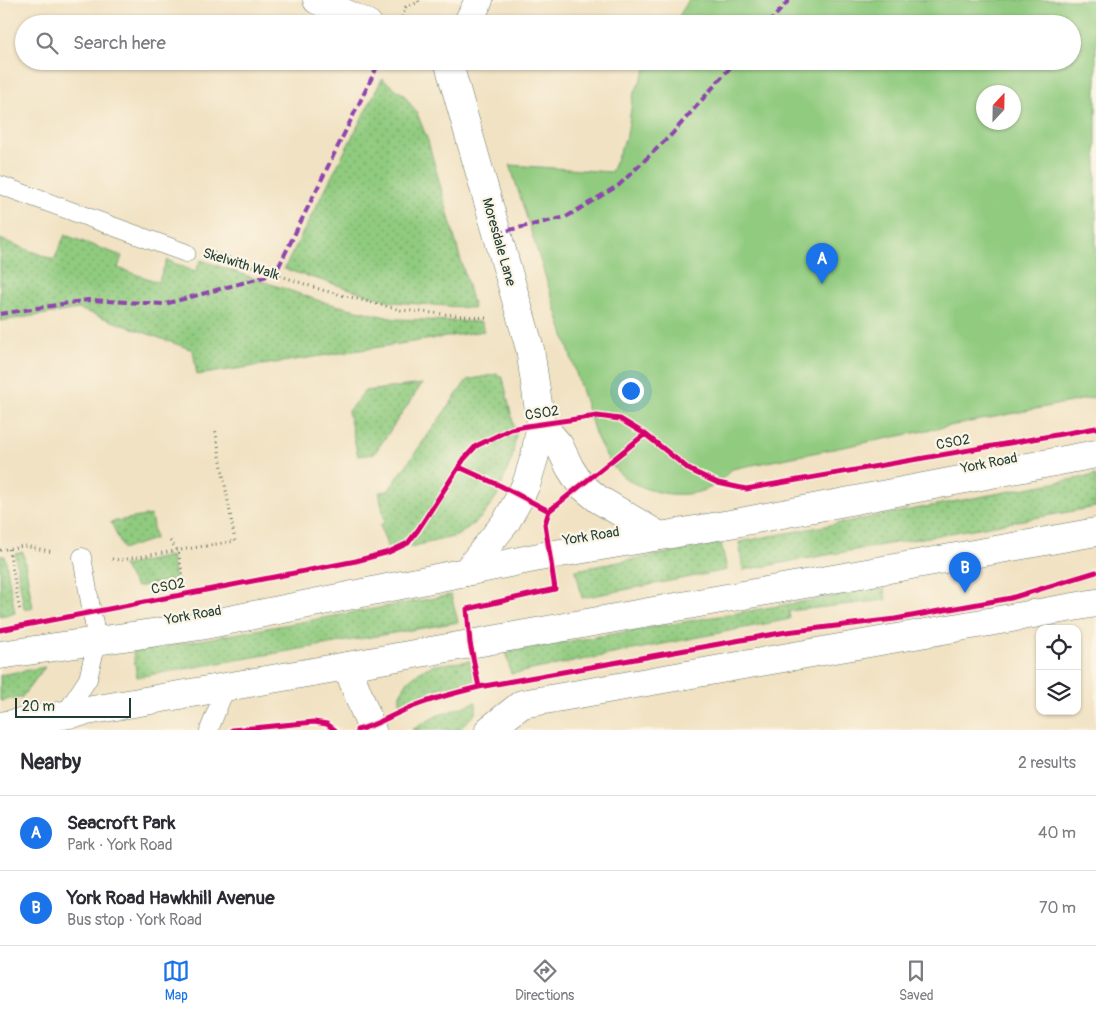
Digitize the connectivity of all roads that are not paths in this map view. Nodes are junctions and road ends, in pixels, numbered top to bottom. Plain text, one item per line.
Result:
1 (317, 0) edge
2 (479, 0) edge
3 (349, 15) edge
4 (472, 15) edge
5 (451, 70) edge
6 (0, 185) edge
7 (186, 253) road end
8 (541, 424) junction
9 (1096, 454) edge
10 (1096, 532) edge
11 (660, 536) junction
12 (82, 557) road end
13 (466, 572) junction
14 (1096, 603) edge
15 (97, 641) junction
16 (0, 655) edge
17 (347, 666) junction
18 (226, 687) junction
19 (65, 714) junction
20 (0, 726) edge
21 (209, 730) edge
22 (372, 730) edge
23 (489, 730) edge

1 - 3 main road
2 - 4 main road
5 - 8 main road, Moresdale Lane
6 - 7 lane, Skelwith Walk
8 - 11 main road
8 - 13 main road, Moresdale Lane
9 - 11 main road, York Road
10 - 17 main road
11 - 13 main road, York Road
12 - 15 lane
13 - 15 main road, York Road
14 - 23 main road
15 - 16 main road, York Road
15 - 19 lane
17 - 18 main road
17 - 22 main road
18 - 19 main road
18 - 21 lane
19 - 20 main road

